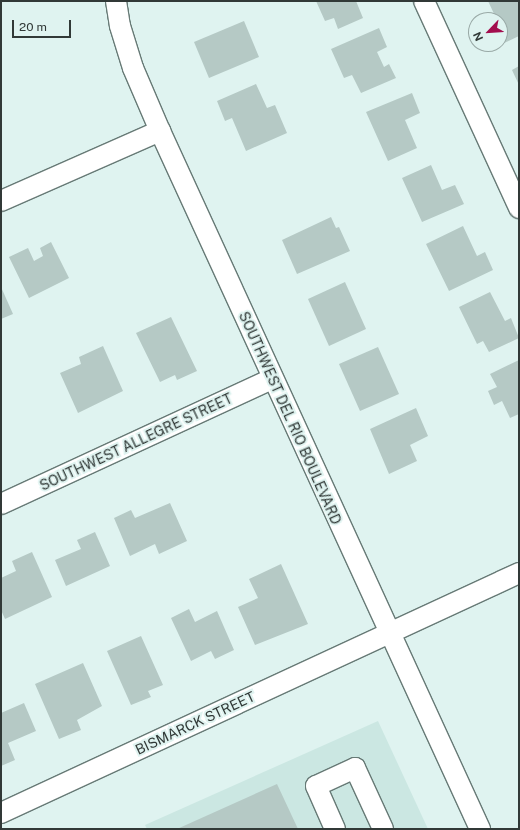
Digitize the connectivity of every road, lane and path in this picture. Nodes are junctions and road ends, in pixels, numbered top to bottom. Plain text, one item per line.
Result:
1 (116, 1) edge
2 (424, 1) edge
3 (160, 131) junction
4 (1, 201) edge
5 (519, 208) edge
6 (272, 379) junction
7 (1, 504) edge
8 (519, 573) edge
9 (388, 632) junction
10 (1, 814) edge
11 (335, 829) edge
12 (383, 829) edge
13 (480, 829) edge

1 - 3 street, SOUTHWEST DEL RIO BOULEVARD
2 - 5 street
3 - 4 street
3 - 6 street, SOUTHWEST DEL RIO BOULEVARD
6 - 7 street, SOUTHWEST ALLEGRE STREET
6 - 9 street, SOUTHWEST DEL RIO BOULEVARD
8 - 9 street, BISMARCK STREET
9 - 10 street, BISMARCK STREET
9 - 13 street, SOUTHWEST DEL RIO BOULEVARD
11 - 12 street

